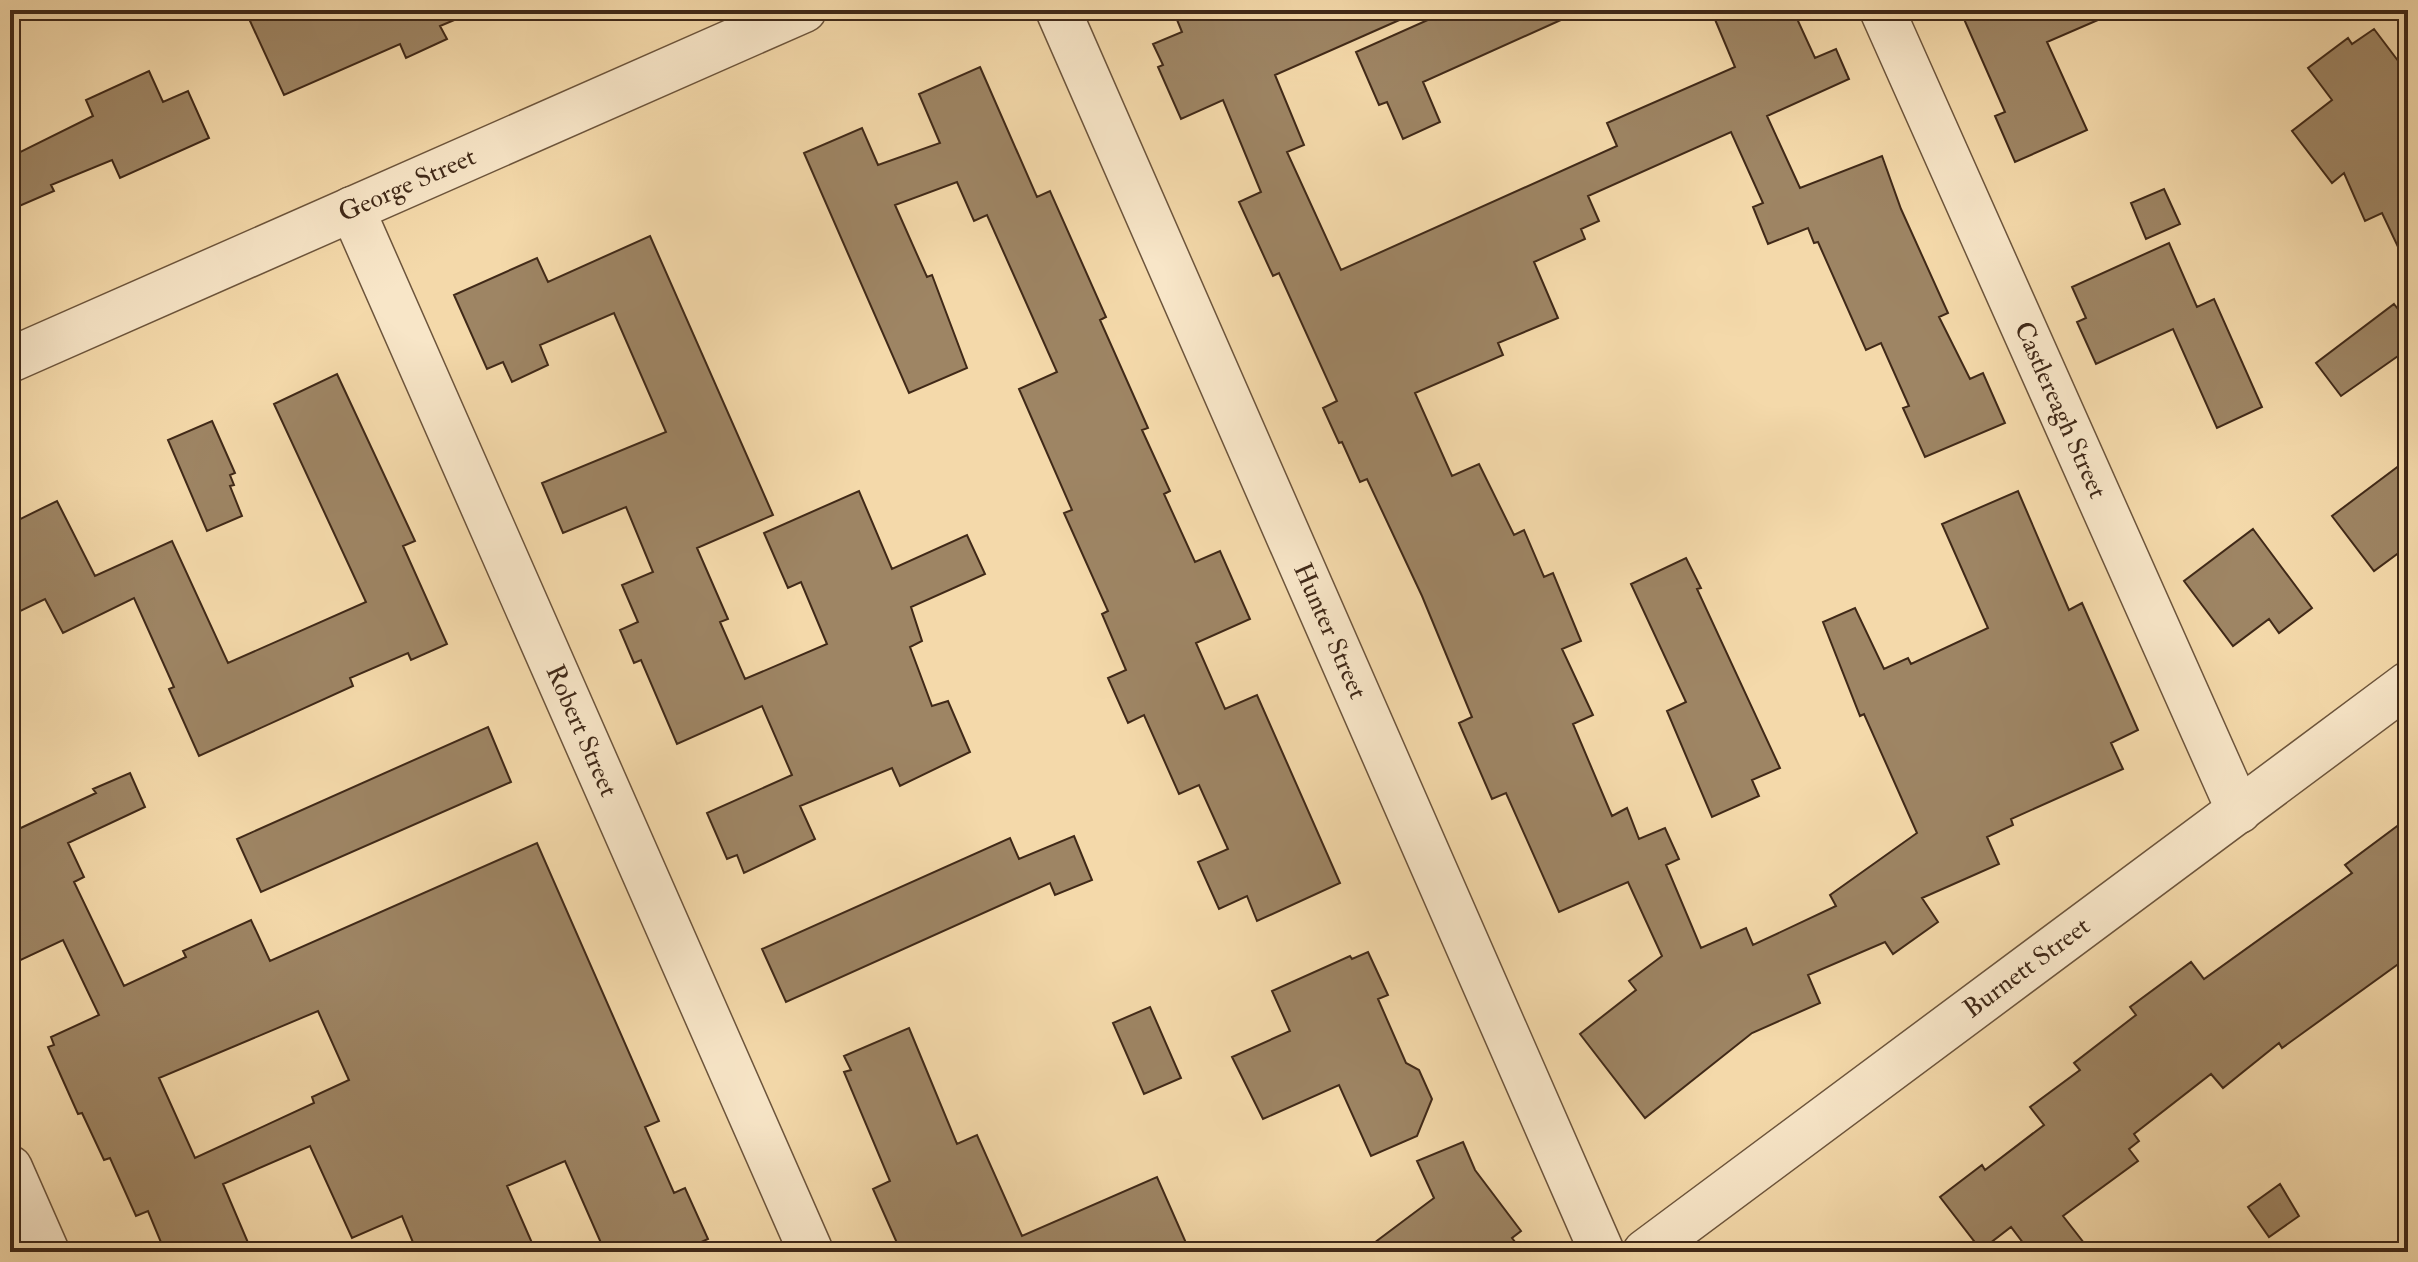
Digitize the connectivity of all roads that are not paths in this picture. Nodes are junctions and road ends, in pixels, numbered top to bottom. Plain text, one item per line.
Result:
1 (804, 10) edge
2 (1058, 10) edge
3 (1882, 10) edge
4 (352, 209) junction
5 (10, 360) edge
6 (2408, 684) edge
7 (2239, 811) junction
8 (10, 1168) edge
9 (47, 1252) edge
10 (811, 1252) edge
11 (1602, 1252) edge
12 (1645, 1252) edge

1 - 4 street, George Street
2 - 11 street, Hunter Street
3 - 7 street, Castlereagh Street
4 - 5 street, George Street
4 - 10 street, Robert Street
6 - 7 street, Burnett Street
7 - 12 street, Burnett Street
8 - 9 street

